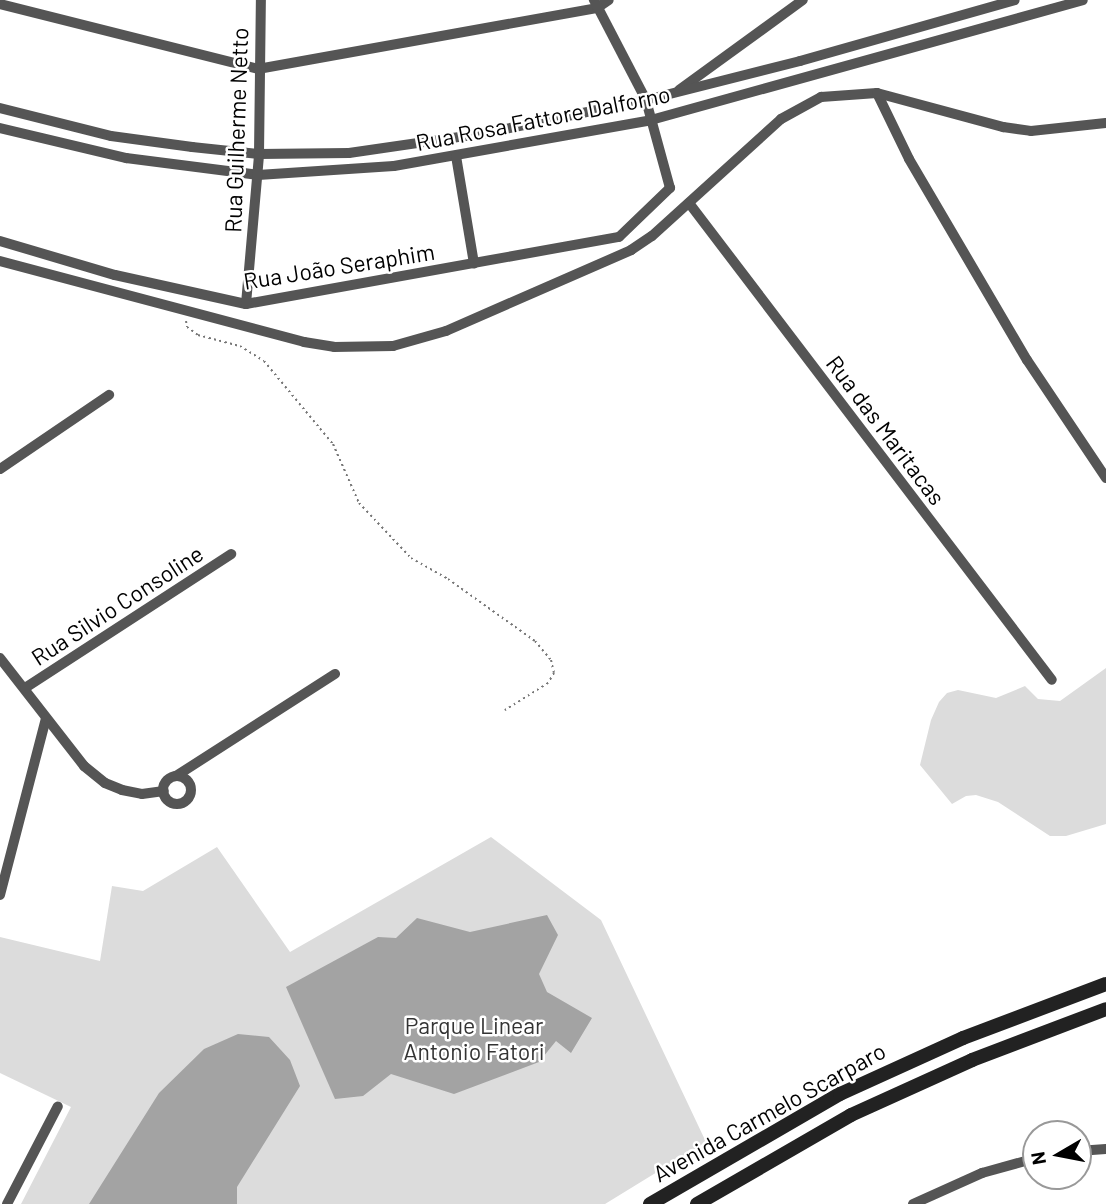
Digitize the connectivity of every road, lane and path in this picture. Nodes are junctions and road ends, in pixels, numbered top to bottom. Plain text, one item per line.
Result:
1 (261, 0) edge
2 (609, 0) edge
3 (803, 0) edge
4 (1015, 0) edge
5 (1083, 0) edge
6 (0, 4) edge
7 (596, 4) edge
8 (800, 61) junction
9 (258, 69) junction
10 (804, 77) junction
11 (674, 93) junction
12 (877, 93) junction
13 (646, 100) junction
14 (0, 108) edge
15 (651, 120) junction
16 (1106, 123) edge
17 (0, 128) edge
18 (260, 154) junction
19 (456, 156) junction
20 (258, 175) junction
21 (690, 203) junction
22 (0, 241) edge
23 (0, 261) edge
24 (474, 263) junction
25 (246, 304) junction
26 (184, 310) junction
27 (109, 395) dead end
28 (0, 469) edge
29 (1106, 478) edge
30 (231, 554) dead end
31 (0, 658) edge
32 (335, 674) dead end
33 (1052, 680) dead end
34 (25, 688) junction
35 (505, 710) dead end
36 (46, 719) junction
37 (177, 776) junction
38 (164, 791) junction
39 (0, 895) edge
40 (1106, 984) edge
41 (1106, 1009) edge
42 (58, 1105) dead end
43 (1022, 1162) edge
44 (7, 1204) edge
45 (650, 1204) edge
46 (697, 1204) edge
47 (913, 1204) edge

1 - 9 street, Rua Guilherme Netto
2 - 7 street
3 - 11 street
4 - 8 street, Rua Rosa Fattore Dalforno
5 - 10 street, Rua Rosa Fattore Dalforno
6 - 9 street
7 - 9 street
7 - 13 street
8 - 10 street
8 - 11 street, Rua Rosa Fattore Dalforno
9 - 18 street, Rua Guilherme Netto
10 - 15 street, Rua Rosa Fattore Dalforno
11 - 13 street, Rua Rosa Fattore Dalforno
12 - 16 street
12 - 21 street
12 - 29 street
13 - 15 street
13 - 18 street, Rua Rosa Fattore Dalforno
14 - 18 street, Rua Rosa Fattore Dalforno
15 - 19 street, Rua Rosa Fattore Dalforno
15 - 24 street, Rua João Seraphim
17 - 20 street, Rua Rosa Fattore Dalforno
18 - 20 street, Rua Guilherme Netto
19 - 20 street, Rua Rosa Fattore Dalforno
19 - 24 street
20 - 25 street, Rua Guilherme Netto
21 - 26 street
21 - 33 street, Rua das Maritacas
22 - 25 street, Rua João Seraphim
23 - 26 street
24 - 25 street, Rua João Seraphim
26 - 35 path
27 - 28 street
30 - 34 street, Rua Silvio Consoline
31 - 34 street
32 - 37 street
34 - 36 street
36 - 38 street
36 - 39 street
37 - 38 street
37 - 38 street
40 - 45 main road, Avenida Carmelo Scarparo
41 - 46 main road, Avenida Carmelo Scarparo
42 - 44 street
43 - 47 street

